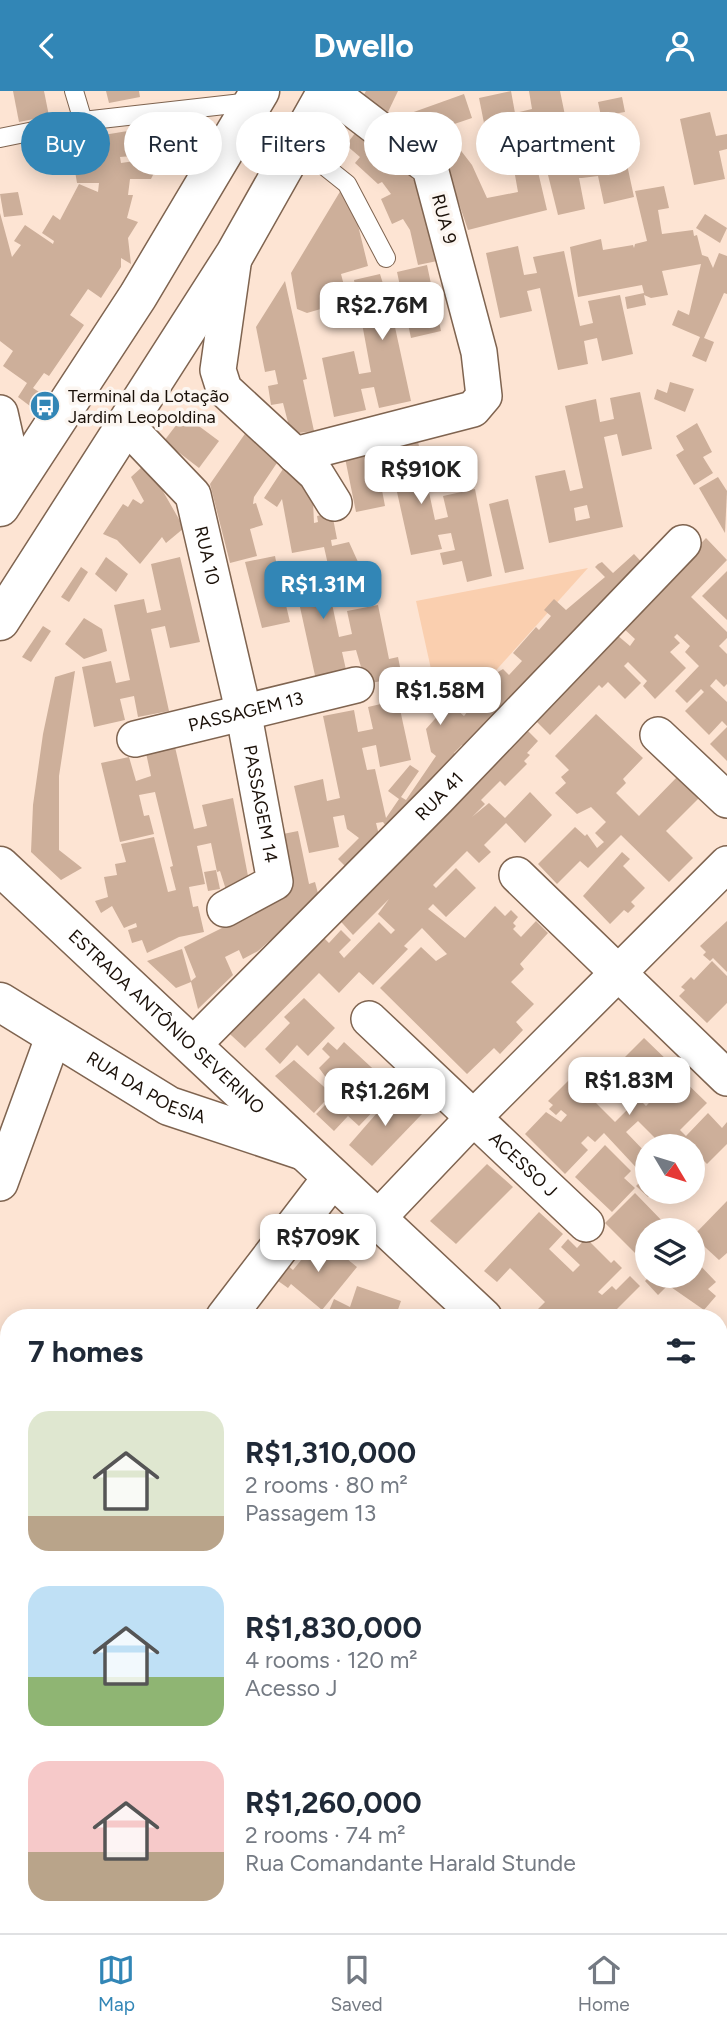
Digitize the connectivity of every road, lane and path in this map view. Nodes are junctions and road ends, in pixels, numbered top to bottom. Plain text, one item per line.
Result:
1 (74, 91) edge
2 (328, 91) edge
3 (257, 96) edge
4 (80, 112) edge
5 (316, 112) edge
6 (110, 117) edge
7 (21, 134) edge
8 (0, 138) edge
9 (280, 175) edge
10 (336, 175) edge
11 (235, 254) junction
12 (386, 258) dead end
13 (0, 413) edge
14 (126, 425) junction
15 (295, 455) junction
16 (8, 496) edge
17 (334, 503) dead end
18 (683, 543) dead end
19 (0, 621) edge
20 (356, 685) dead end
21 (243, 710) junction
22 (658, 735) dead end
23 (135, 739) dead end
24 (727, 800) edge
25 (727, 864) edge
26 (0, 866) edge
27 (517, 875) dead end
28 (225, 909) dead end
29 (619, 972) junction
30 (0, 1002) edge
31 (369, 1019) dead end
32 (54, 1035) junction
33 (193, 1045) junction
34 (727, 1078) edge
35 (474, 1117) junction
36 (301, 1150) junction
37 (332, 1178) junction
38 (0, 1183) edge
39 (378, 1218) junction
40 (586, 1224) dead end
41 (232, 1309) edge
42 (474, 1309) edge

1 - 4 lane
2 - 5 main road
2 - 15 street, RUA 9
3 - 6 lane
3 - 16 main road
7 - 8 lane
9 - 11 main road
10 - 12 lane
11 - 14 main road
11 - 15 street
13 - 16 street
14 - 19 main road
14 - 21 street, RUA 10
15 - 17 street
18 - 33 street, RUA 41
20 - 21 street, PASSAGEM 13
21 - 23 street, PASSAGEM 13
21 - 28 street, PASSAGEM 14
22 - 24 street
25 - 29 street
26 - 33 main road, ESTRADA ANTÔNIO SEVERINO
27 - 29 street
29 - 34 street
29 - 35 street
30 - 32 main road, RUA DA POESIA
31 - 35 street, ACESSO J
32 - 36 main road, RUA DA POESIA
32 - 38 street
33 - 36 main road, ESTRADA ANTÔNIO SEVERINO
35 - 39 street
35 - 40 street, ACESSO J
36 - 37 main road, ESTRADA ANTÔNIO SEVERINO
37 - 39 main road, ESTRADA ANTÔNIO SEVERINO
37 - 41 main road
39 - 42 main road, ESTRADA ANTÔNIO SEVERINO

